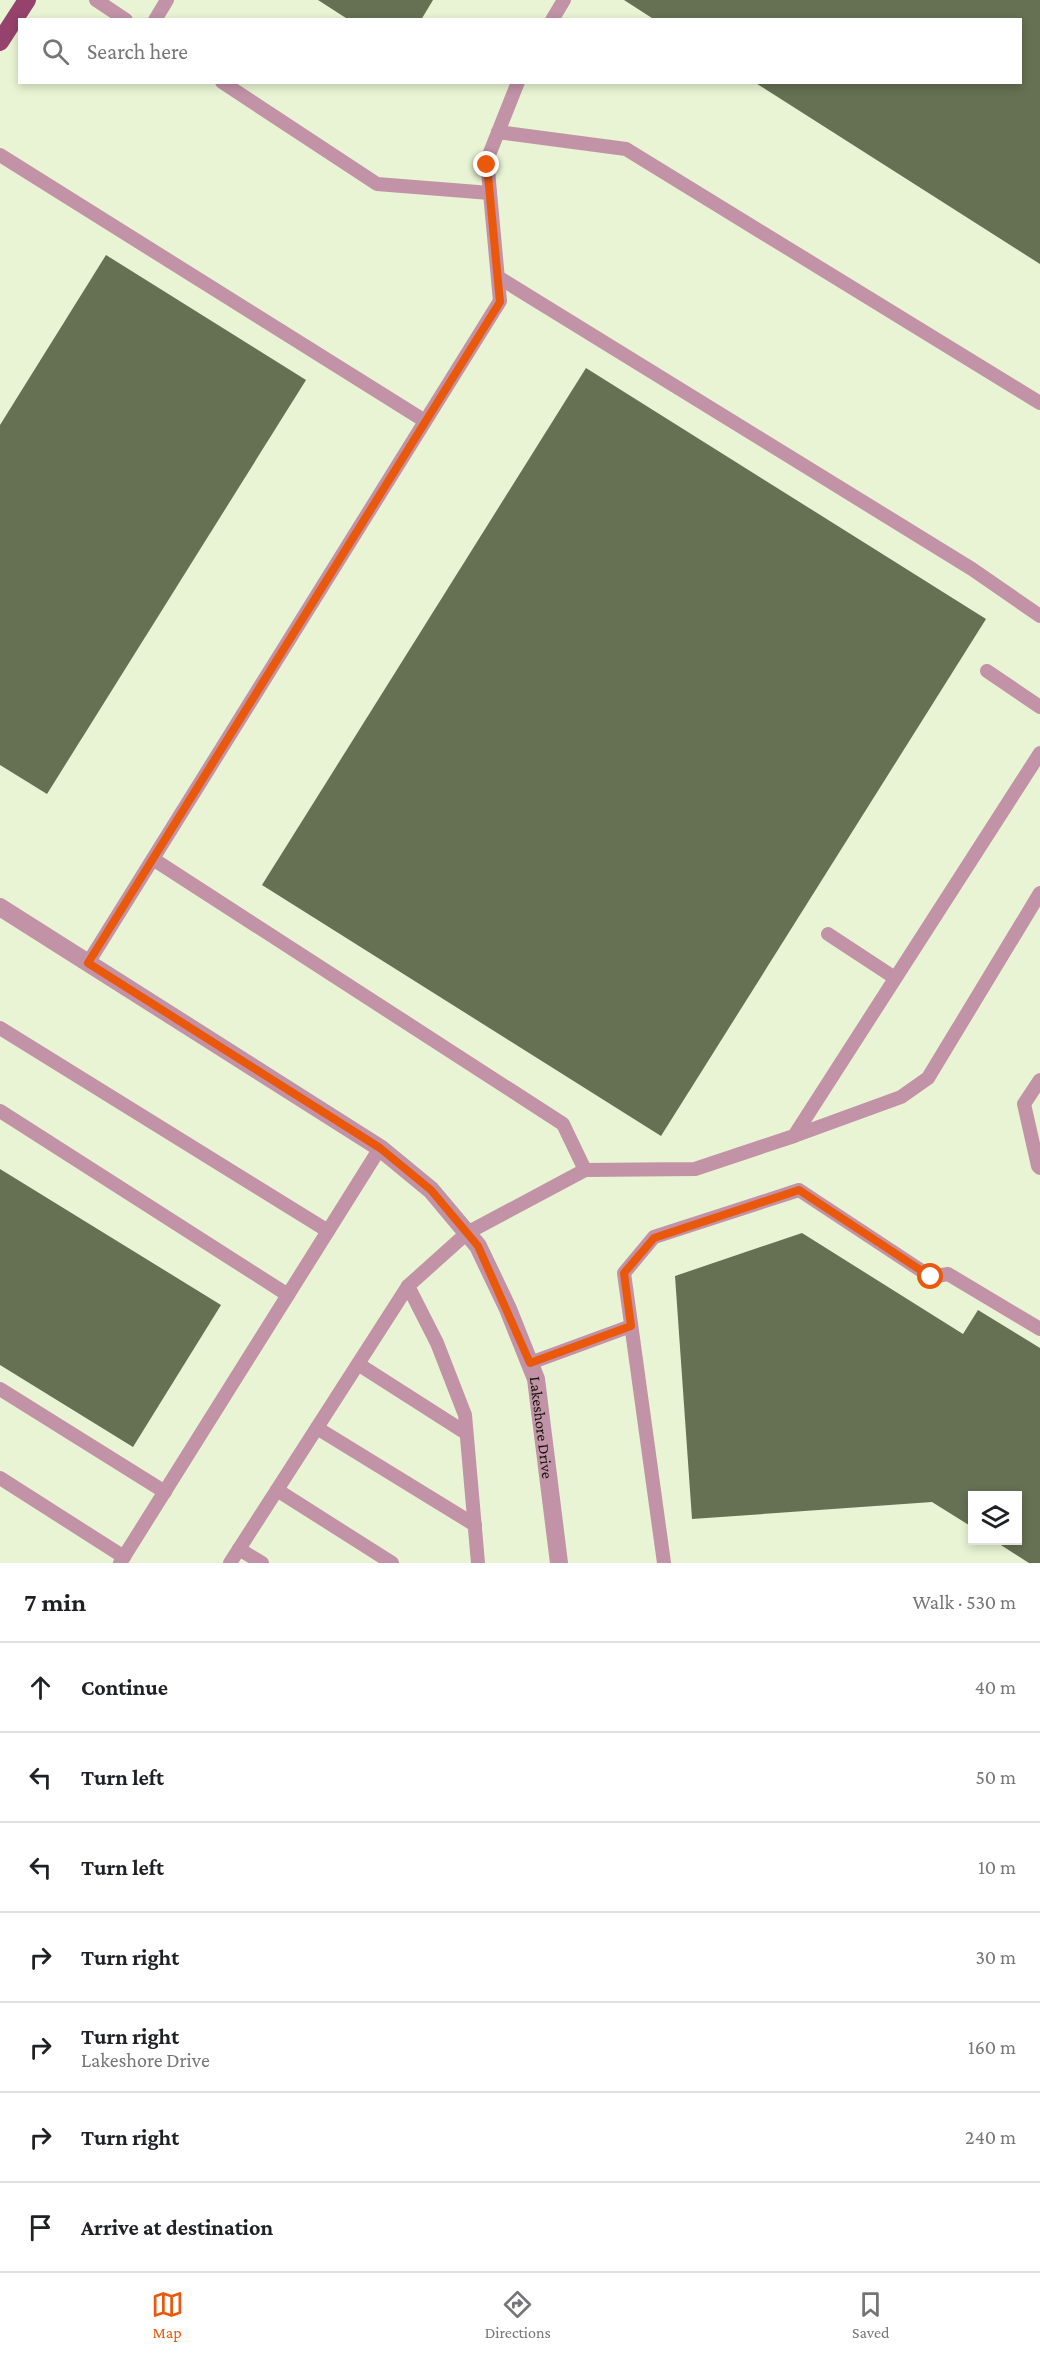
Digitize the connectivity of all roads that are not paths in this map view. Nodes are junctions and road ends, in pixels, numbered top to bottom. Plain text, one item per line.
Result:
1 (27, 0) edge
2 (96, 0) edge
3 (167, 0) edge
4 (564, 0) edge
5 (123, 18) edge
6 (156, 18) edge
7 (553, 18) edge
8 (0, 42) edge
9 (225, 84) edge
10 (517, 84) edge
11 (498, 132) junction
12 (0, 155) edge
13 (490, 193) junction
14 (498, 277) junction
15 (1040, 404) edge
16 (426, 421) junction
17 (1040, 616) edge
18 (987, 671) dead end
19 (1040, 707) edge
20 (1040, 753) edge
21 (153, 859) junction
22 (1040, 893) edge
23 (0, 906) edge
24 (828, 934) dead end
25 (88, 963) junction
26 (895, 978) junction
27 (0, 1028) edge
28 (1040, 1080) edge
29 (0, 1111) edge
30 (794, 1136) junction
31 (380, 1148) junction
32 (1040, 1168) edge
33 (585, 1170) junction
34 (328, 1231) junction
35 (467, 1233) junction
36 (408, 1286) junction
37 (288, 1295) junction
38 (631, 1326) junction
39 (1040, 1329) edge
40 (530, 1363) junction
41 (358, 1364) junction
42 (0, 1389) edge
43 (317, 1428) junction
44 (466, 1432) junction
45 (0, 1478) edge
46 (277, 1490) junction
47 (165, 1492) junction
48 (475, 1525) junction
49 (239, 1549) junction
50 (122, 1560) edge
51 (230, 1563) edge
52 (262, 1563) edge
53 (392, 1563) edge
54 (478, 1563) edge
55 (558, 1563) edge
56 (664, 1563) edge

1 - 8 main road
2 - 5 lane
3 - 6 lane
4 - 7 lane
9 - 13 lane
10 - 11 lane
11 - 13 lane
11 - 15 lane
12 - 16 lane
13 - 14 lane
14 - 16 lane
14 - 17 lane
16 - 21 lane
18 - 19 lane
20 - 26 lane
21 - 25 lane
21 - 33 lane
22 - 30 lane
23 - 25 street, Lakeshore Drive
24 - 26 lane
25 - 31 street, Lakeshore Drive
26 - 30 lane
27 - 34 lane
28 - 32 lane
29 - 37 lane
30 - 33 lane
31 - 34 lane
31 - 35 street, Lakeshore Drive
33 - 35 lane
34 - 37 lane
35 - 36 lane
35 - 40 street, Lakeshore Drive
36 - 41 lane
36 - 44 lane
37 - 47 lane
38 - 39 lane
38 - 40 lane
38 - 56 lane
40 - 55 street, Lakeshore Drive
41 - 43 lane
41 - 44 lane
42 - 47 lane
43 - 46 lane
43 - 48 lane
44 - 48 lane
45 - 50 lane
46 - 49 lane
46 - 53 lane
47 - 50 lane
48 - 54 lane
49 - 51 lane
49 - 52 lane

